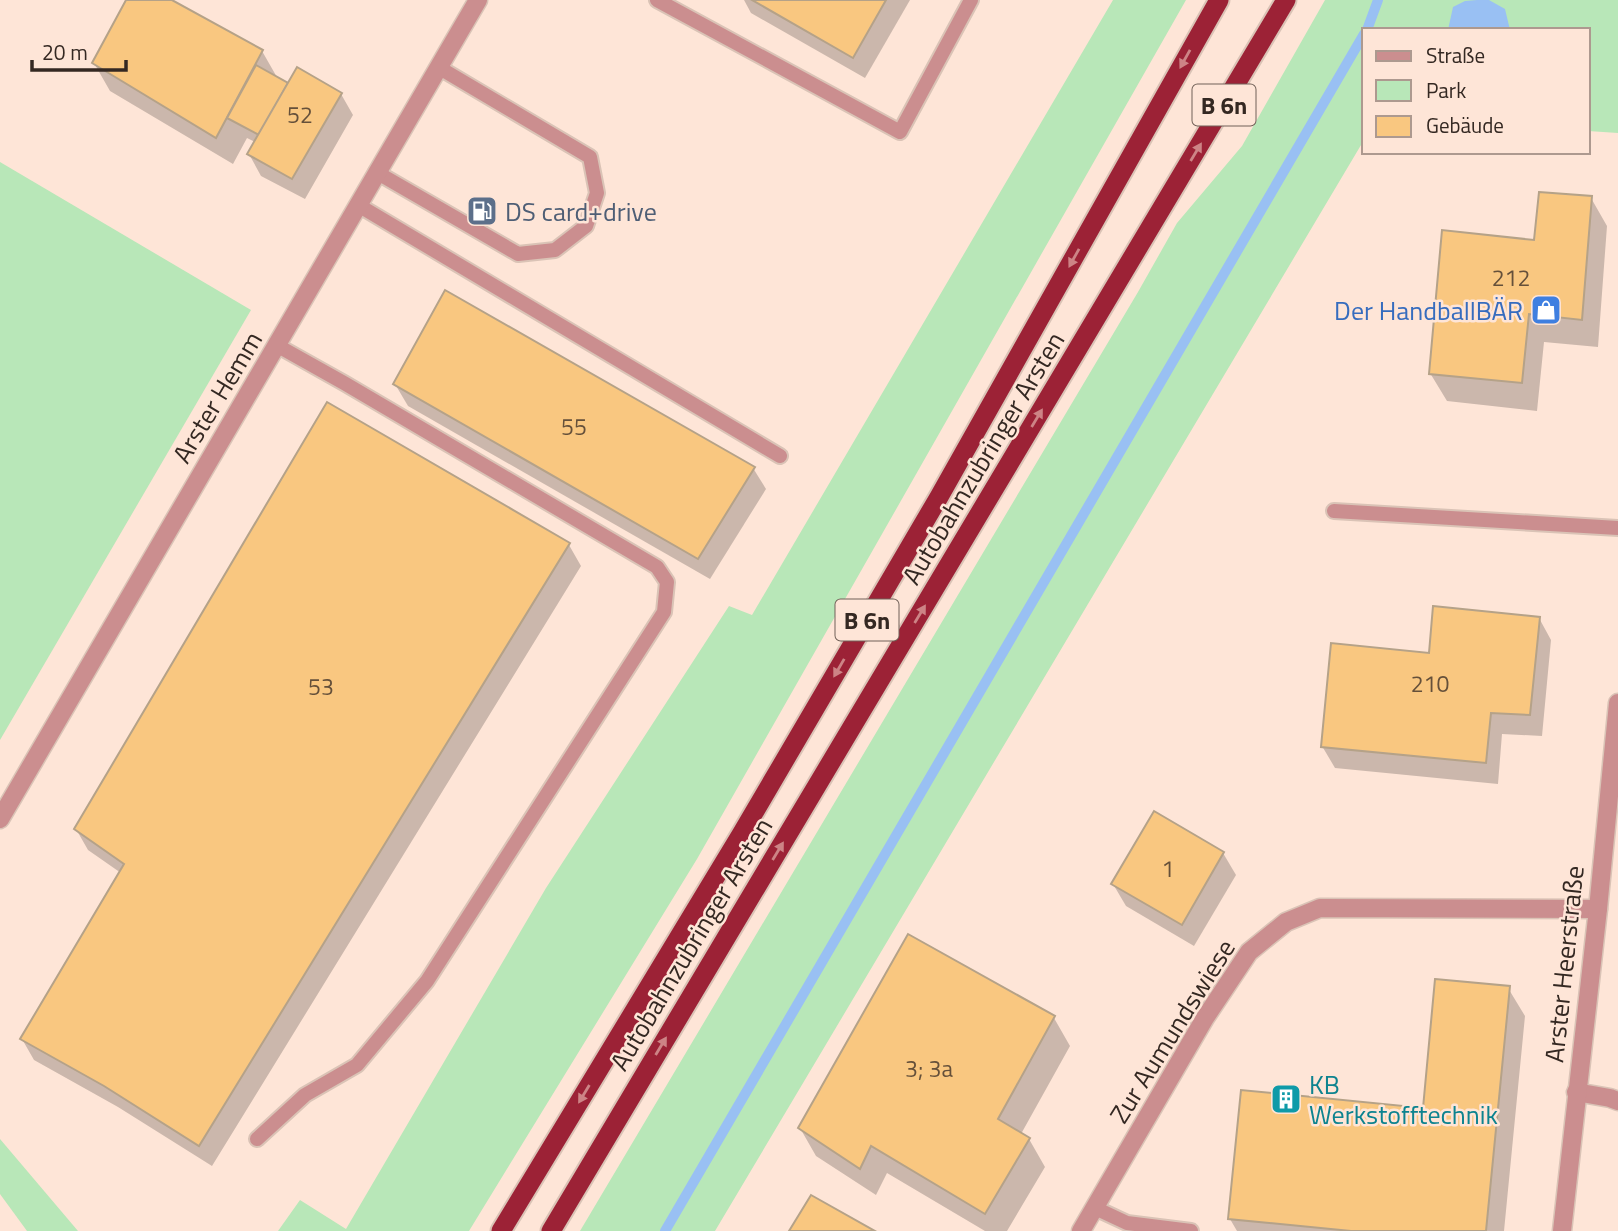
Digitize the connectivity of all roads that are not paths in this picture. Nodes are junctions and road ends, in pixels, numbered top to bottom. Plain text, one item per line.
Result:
1 (478, 0) edge
2 (657, 0) edge
3 (971, 0) edge
4 (1219, 0) edge
5 (1286, 0) edge
6 (438, 67) junction
7 (376, 172) junction
8 (358, 205) junction
9 (278, 346) junction
10 (780, 456) dead end
11 (1334, 511) dead end
12 (1618, 528) edge
13 (1618, 703) edge
14 (0, 819) edge
15 (1598, 909) junction
16 (1576, 1092) junction
17 (1618, 1101) edge
18 (257, 1139) dead end
19 (1095, 1208) junction
20 (501, 1231) edge
21 (551, 1231) edge
22 (1082, 1231) edge
23 (1191, 1231) edge
24 (1562, 1231) edge

1 - 6 street, Arster Hemm
2 - 3 lane
4 -> 20 highway, Autobahnzubringer Arsten / B 6n
21 -> 5 highway, Autobahnzubringer Arsten / B 6n
6 - 7 street, Arster Hemm
6 - 7 lane
7 - 8 street, Arster Hemm
8 - 9 street, Arster Hemm
8 - 10 lane
9 - 14 street, Arster Hemm
9 - 18 lane
11 - 12 lane
13 - 15 street, Arster Heerstraße
15 - 16 street, Arster Heerstraße
15 - 19 street, Zur Aumundswiese
16 - 17 street
16 - 24 street, Arster Heerstraße
19 - 22 street, Zur Aumundswiese
19 - 23 lane

